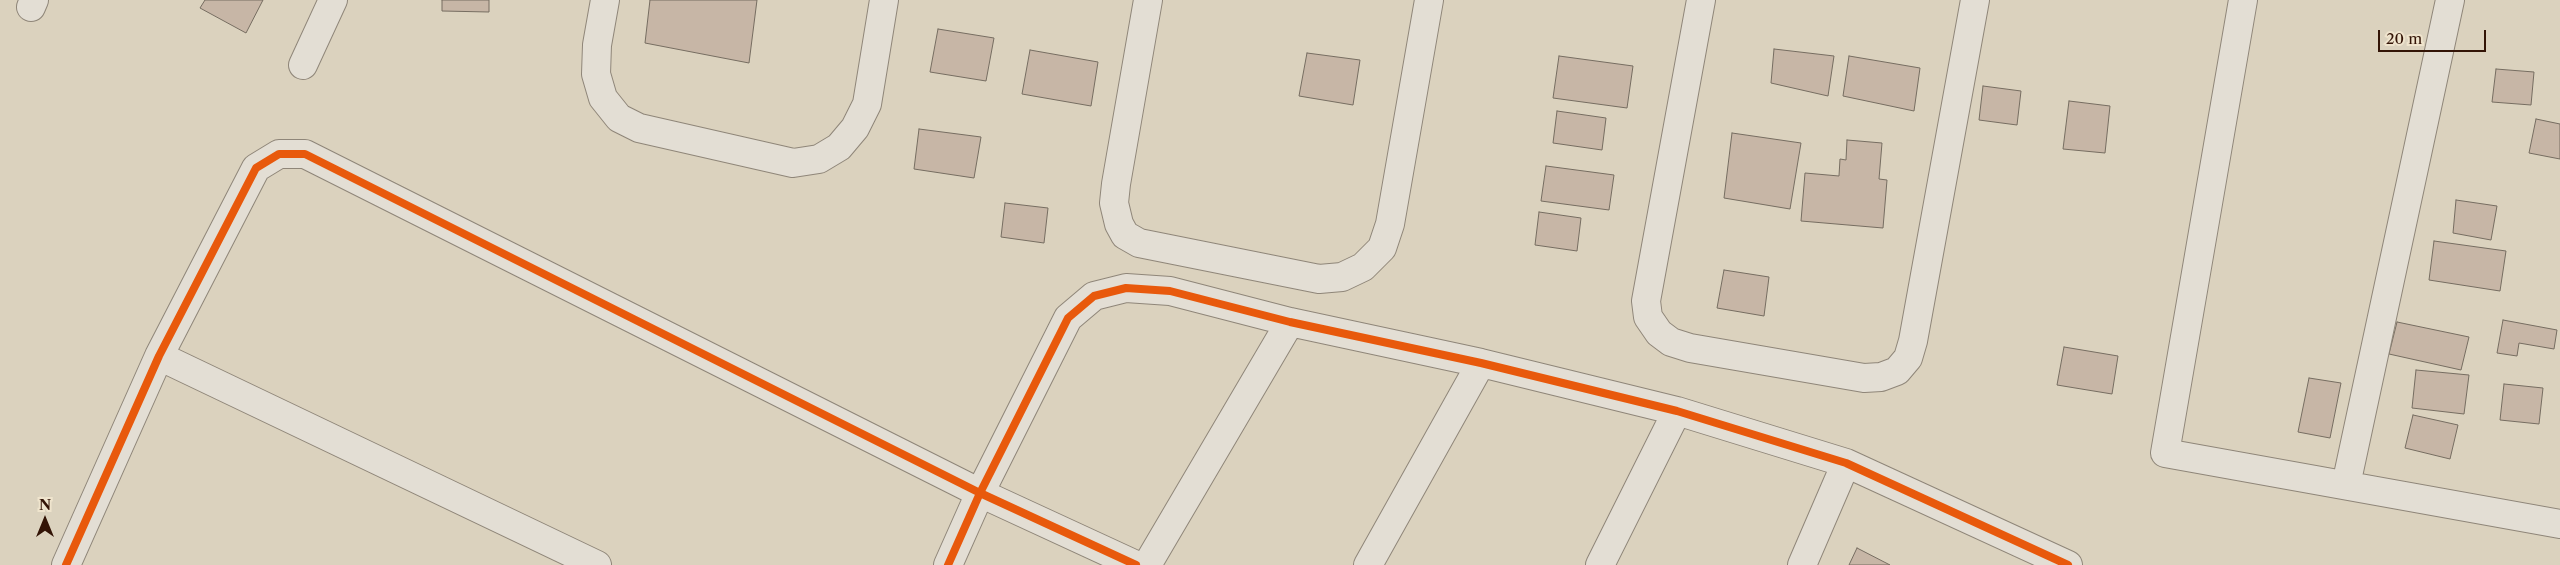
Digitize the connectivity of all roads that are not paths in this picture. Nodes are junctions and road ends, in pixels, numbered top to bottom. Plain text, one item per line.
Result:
1 (333, 0) edge
2 (605, 0) edge
3 (884, 0) edge
4 (1148, 0) edge
5 (1429, 0) edge
6 (1701, 0) edge
7 (1974, 0) edge
8 (2243, 0) edge
9 (2450, 0) edge
10 (303, 64) dead end
11 (1290, 322) junction
12 (159, 356) junction
13 (1481, 363) junction
14 (1677, 411) junction
15 (1846, 463) junction
16 (2346, 485) junction
17 (980, 494) junction
18 (2560, 524) edge
19 (66, 565) edge
20 (597, 565) edge
21 (948, 565) edge
22 (1136, 565) edge
23 (1147, 565) edge
24 (1368, 565) edge
25 (1600, 565) edge
26 (1802, 565) edge
27 (2068, 565) edge

1 - 10 street
2 - 3 street
4 - 5 street
6 - 7 street
8 - 16 street
9 - 16 street
11 - 13 street
11 - 17 street
11 - 23 street
12 - 17 street
12 - 19 street
12 - 20 street
13 - 14 street
13 - 24 street
14 - 15 street
14 - 25 street
15 - 26 street
15 - 27 street
16 - 18 street
17 - 21 street
17 - 22 street

